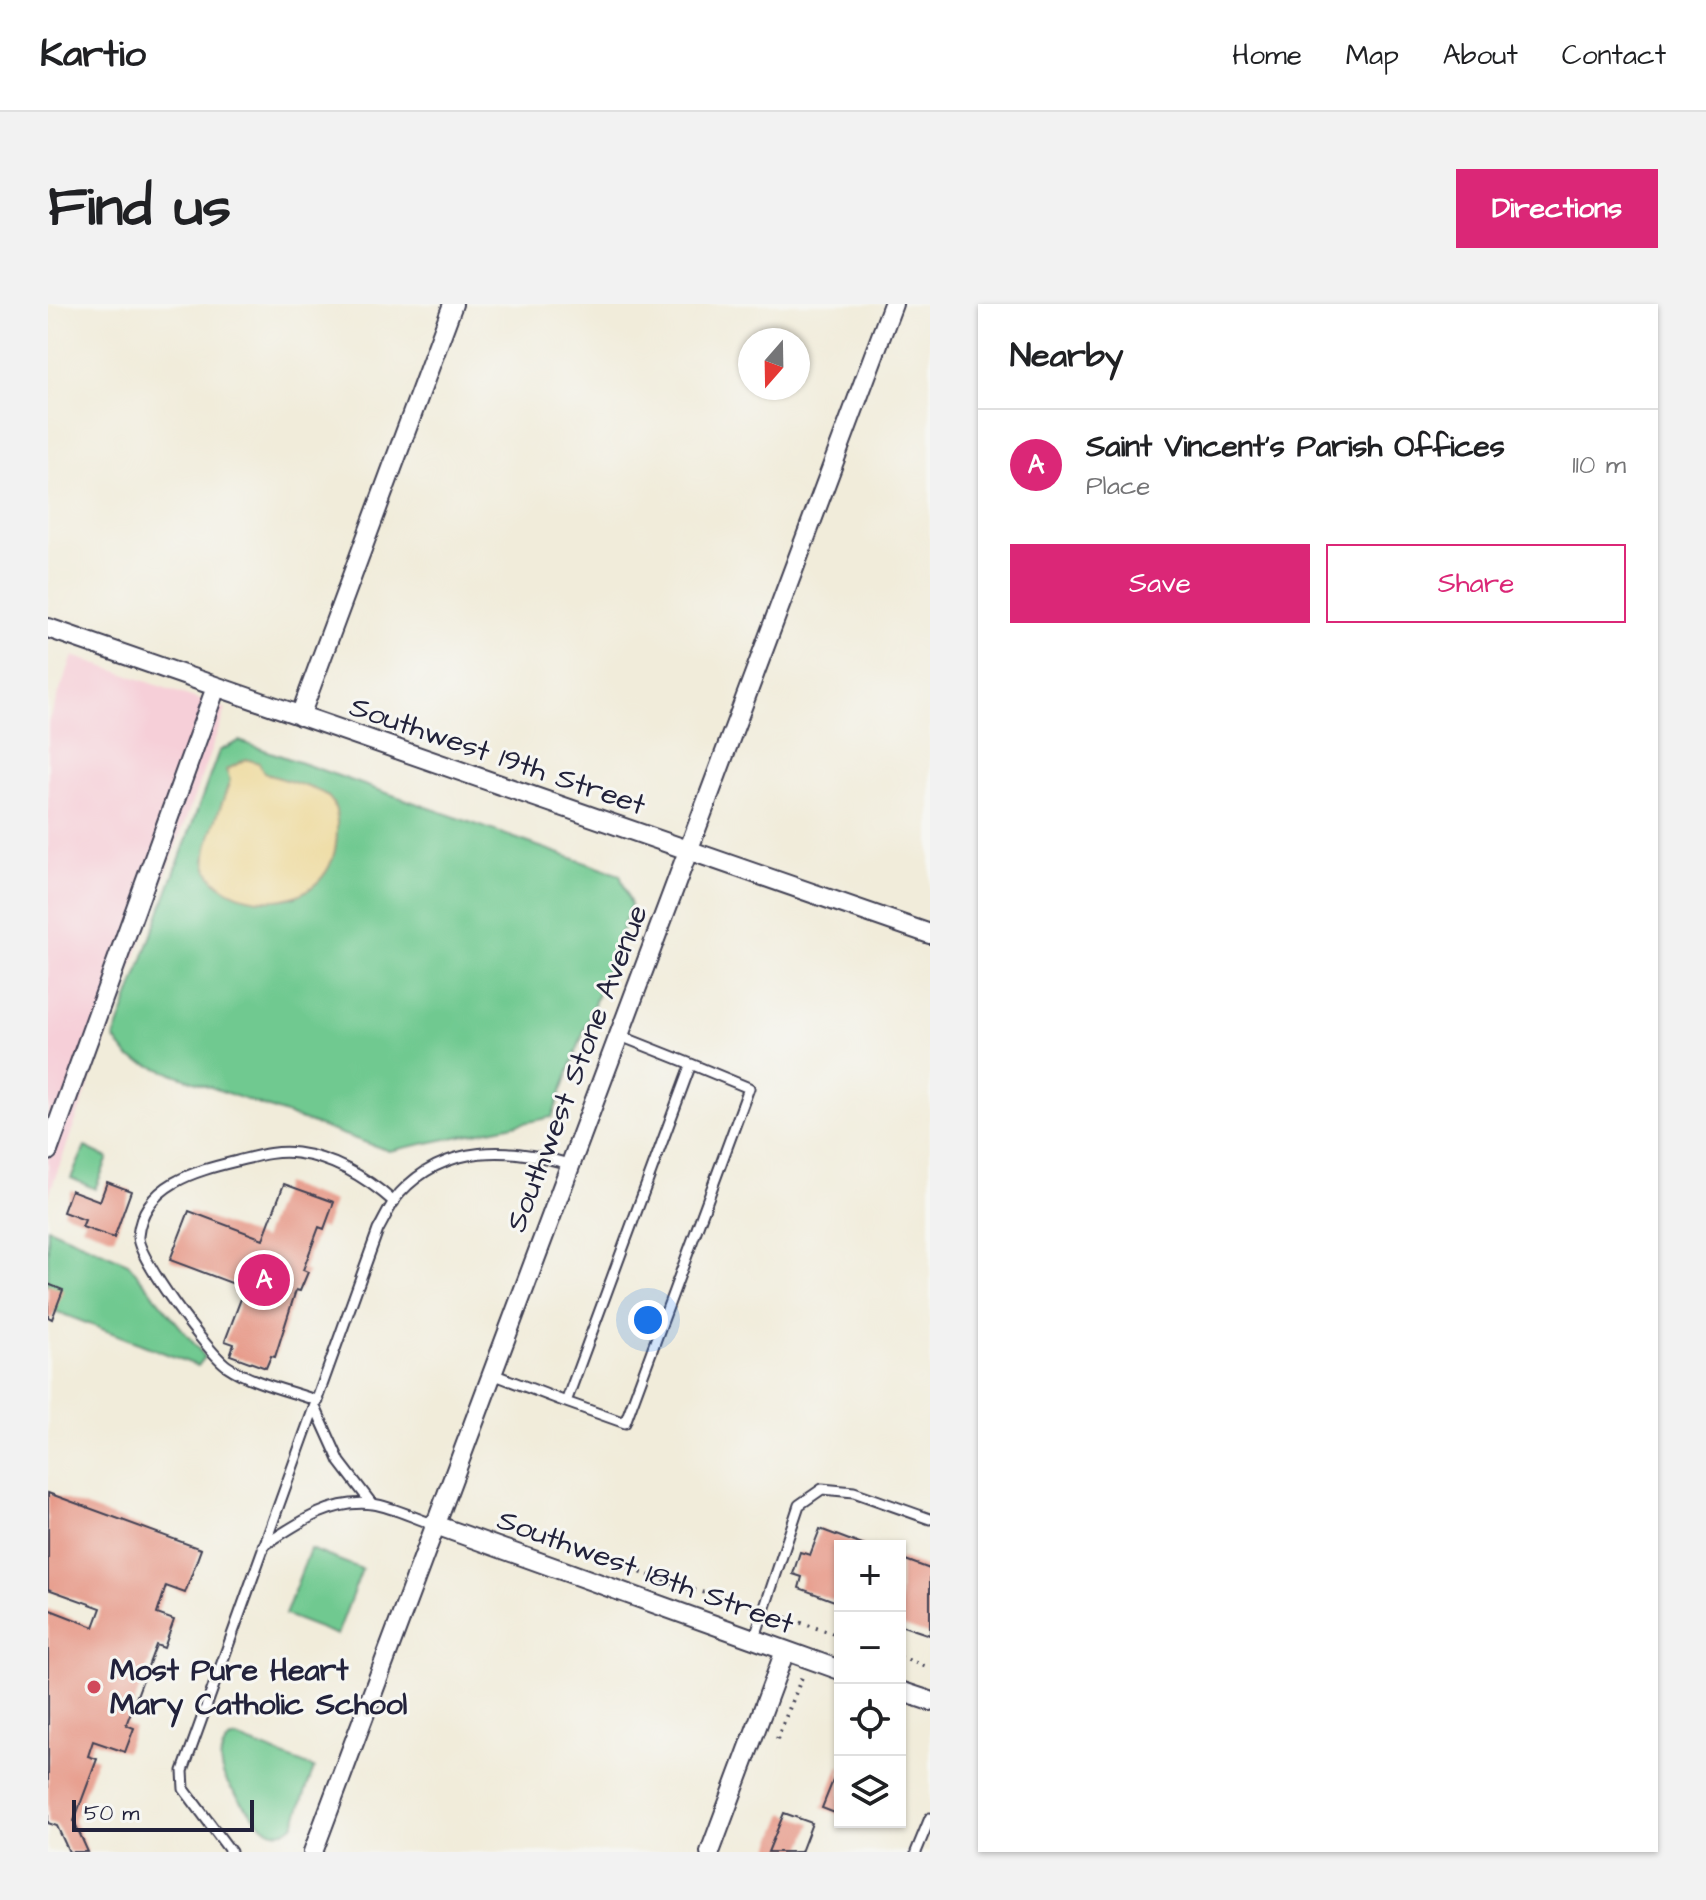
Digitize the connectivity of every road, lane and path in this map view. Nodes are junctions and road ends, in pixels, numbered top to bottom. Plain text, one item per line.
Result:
1 (453, 304) edge
2 (893, 304) edge
3 (48, 628) edge
4 (216, 687) junction
5 (300, 716) junction
6 (689, 852) junction
7 (930, 934) edge
8 (618, 1035) junction
9 (691, 1064) junction
10 (48, 1151) edge
11 (569, 1164) junction
12 (394, 1202) junction
13 (490, 1373) junction
14 (566, 1402) junction
15 (317, 1405) junction
16 (372, 1504) junction
17 (930, 1519) edge
18 (433, 1524) junction
19 (263, 1546) junction
20 (576, 1550) dead end
21 (762, 1609) junction
22 (834, 1634) edge
23 (754, 1640) junction
24 (785, 1651) junction
25 (906, 1659) edge
26 (834, 1668) edge
27 (930, 1668) edge
28 (906, 1693) edge
29 (930, 1701) edge
30 (930, 1818) edge
31 (231, 1852) edge
32 (313, 1852) edge
33 (710, 1852) edge
34 (916, 1852) edge

1 - 5 street
2 - 6 street, Southwest Stone Avenue
3 - 4 street, Southwest 19th Street
4 - 5 street, Southwest 19th Street
4 - 10 street
5 - 6 street, Southwest 19th Street
6 - 7 street, Southwest 19th Street
6 - 8 street, Southwest Stone Avenue
8 - 9 lane
8 - 11 street, Southwest Stone Avenue
9 - 14 lane
9 - 14 lane
11 - 12 lane
11 - 13 street, Southwest Stone Avenue
12 - 15 lane
12 - 15 lane
13 - 14 lane
13 - 18 street, Southwest Stone Avenue
15 - 16 lane
15 - 19 lane
16 - 18 lane
16 - 19 lane
17 - 21 lane
18 - 23 street, Southwest 18th Street
18 - 32 street, Southwest Stone Avenue
19 - 31 lane
20 - 21 path
21 - 22 path
21 - 23 lane
23 - 24 street, Southwest 18th Street
24 - 26 street, Southwest 18th Street
24 - 33 street
25 - 27 path
28 - 29 street
30 - 34 lane

